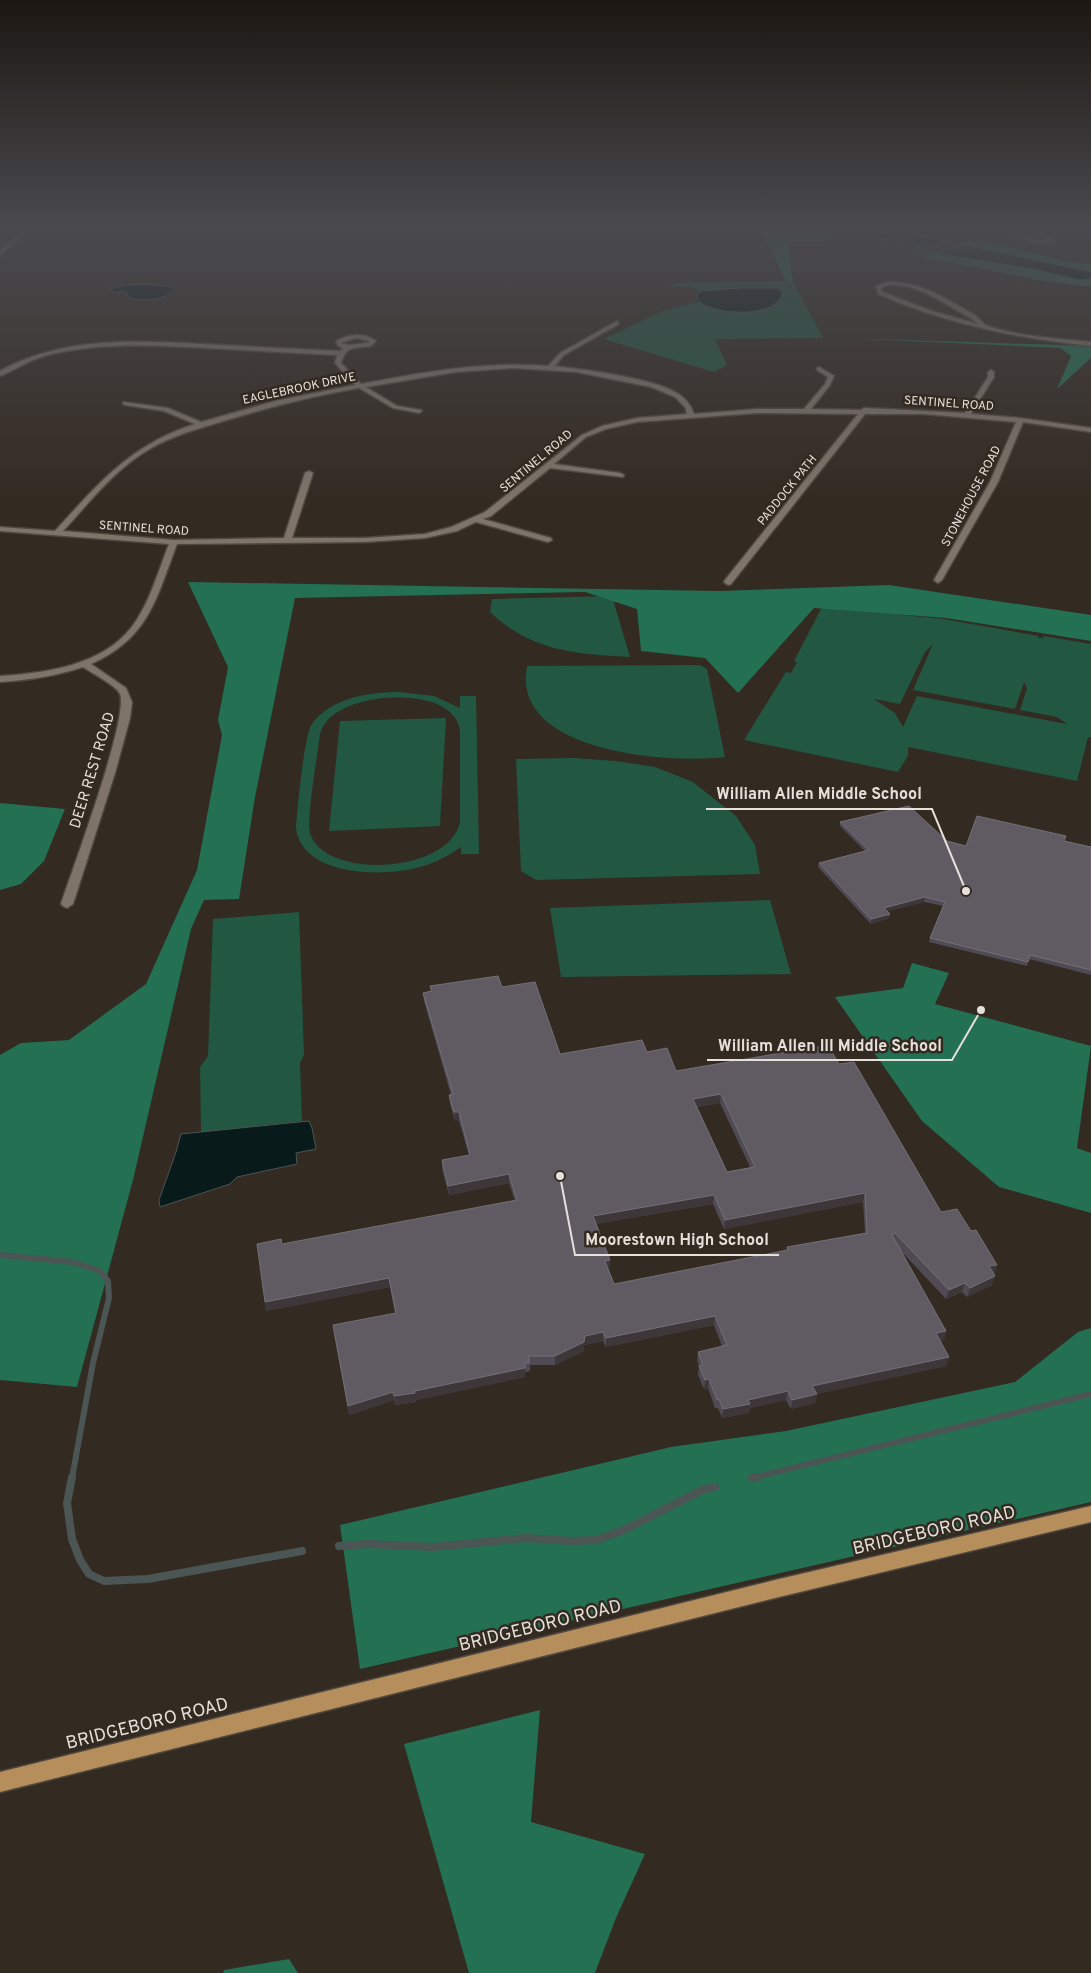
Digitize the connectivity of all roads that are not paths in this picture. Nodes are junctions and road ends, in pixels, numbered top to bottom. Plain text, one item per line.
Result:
1 (959, 321) edge
2 (978, 321) edge
3 (617, 323) dead end
4 (982, 326) junction
5 (1091, 344) edge
6 (348, 347) junction
7 (341, 353) junction
8 (550, 368) junction
9 (819, 369) dead end
10 (991, 372) dead end
11 (0, 374) edge
12 (362, 386) junction
13 (126, 403) dead end
14 (807, 410) junction
15 (864, 410) junction
16 (419, 411) dead end
17 (691, 415) junction
18 (967, 415) junction
19 (1020, 420) junction
20 (202, 425) junction
21 (1091, 430) edge
22 (547, 465) junction
23 (308, 473) dead end
24 (620, 475) dead end
25 (478, 520) junction
26 (0, 529) edge
27 (57, 533) junction
28 (548, 540) dead end
29 (287, 541) junction
30 (174, 542) junction
31 (938, 580) dead end
32 (728, 582) dead end
33 (84, 663) junction
34 (0, 679) edge
35 (67, 904) dead end
36 (1091, 1514) edge
37 (0, 1782) edge

1 - 4 street
2 - 4 street
3 - 8 street
4 - 5 street
6 - 6 street
6 - 7 street
7 - 11 street
7 - 12 street
8 - 12 street, EAGLEBROOK DRIVE
8 - 17 street, EAGLEBROOK DRIVE
9 - 14 street
10 - 18 street
12 - 16 street
12 - 20 street, EAGLEBROOK DRIVE
13 - 20 street
14 - 15 street, SENTINEL ROAD
14 - 17 street, SENTINEL ROAD
15 - 18 street, SENTINEL ROAD
15 - 32 street, PADDOCK PATH
17 - 22 street, SENTINEL ROAD
18 - 19 street, SENTINEL ROAD
19 - 21 street, SENTINEL ROAD
19 - 31 street, STONEHOUSE ROAD
20 - 27 street, EAGLEBROOK DRIVE
22 - 24 street
22 - 25 street, SENTINEL ROAD
23 - 29 street
25 - 28 street
25 - 29 street, SENTINEL ROAD
26 - 27 street, SENTINEL ROAD
27 - 30 street, SENTINEL ROAD
29 - 30 street, SENTINEL ROAD
30 - 33 street
33 - 34 street
33 - 35 street, DEER REST ROAD
36 - 37 main road, BRIDGEBORO ROAD

